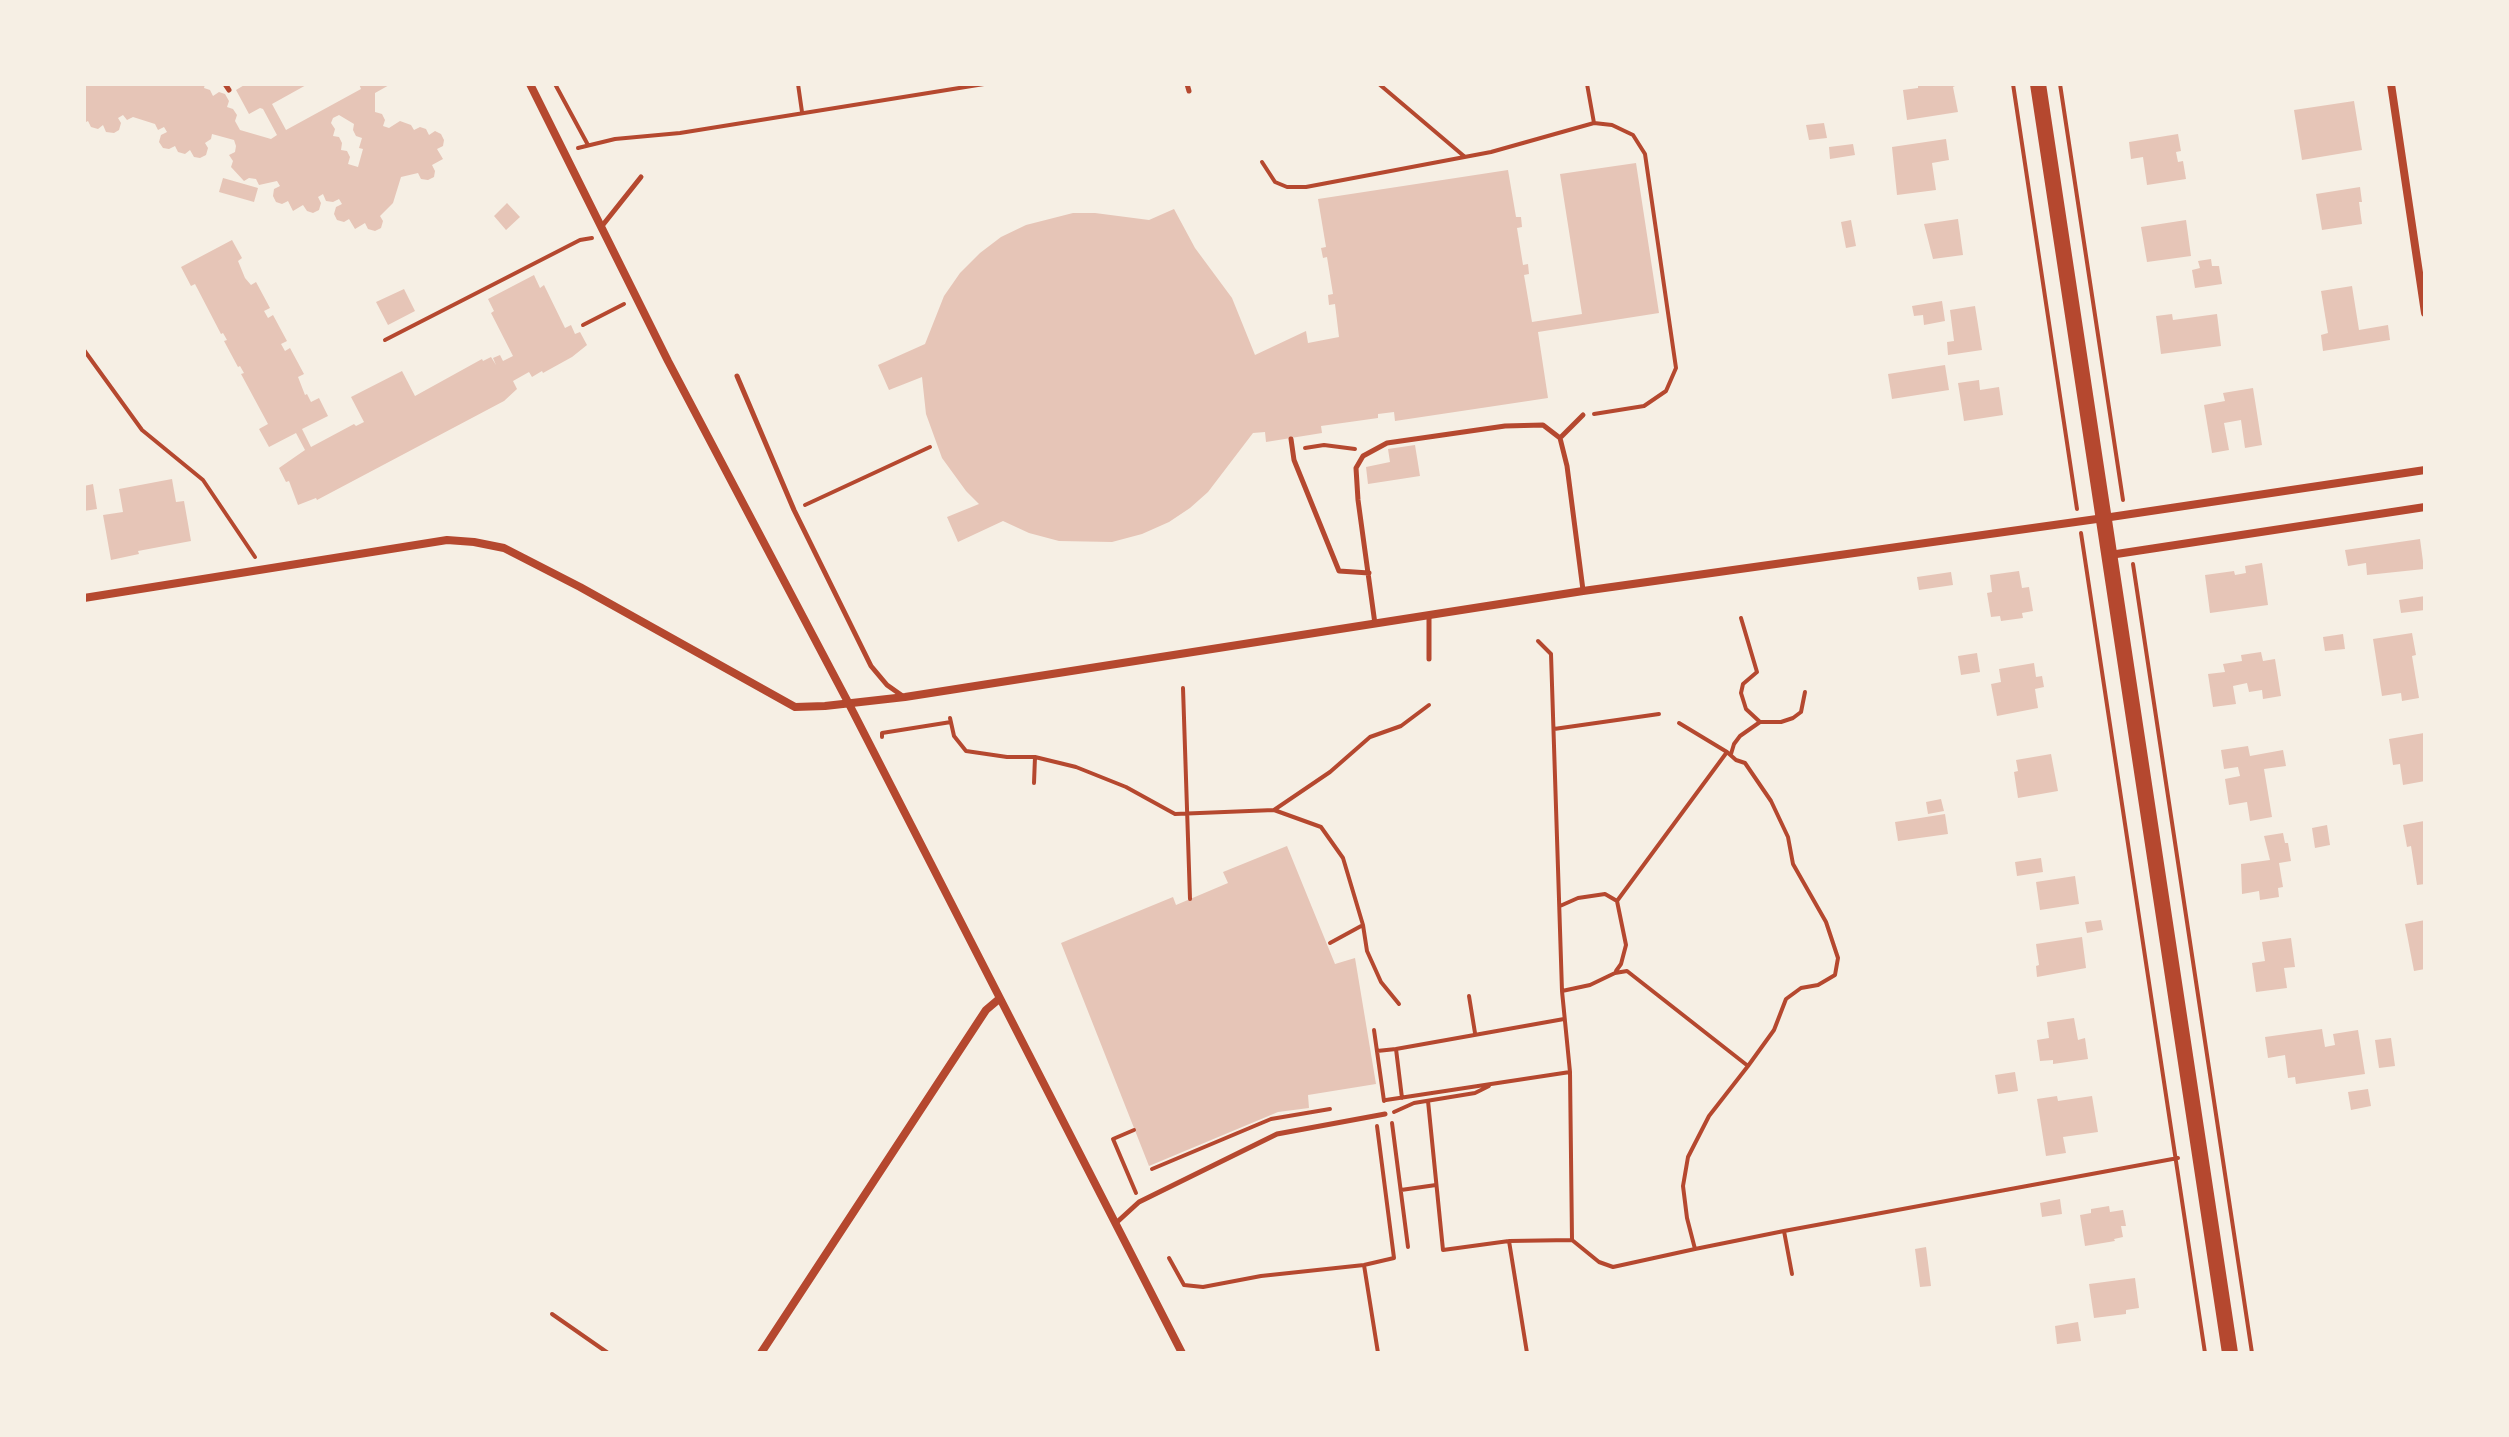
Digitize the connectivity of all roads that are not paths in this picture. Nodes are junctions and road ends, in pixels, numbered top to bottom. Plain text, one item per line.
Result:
1 (530, 84) edge
2 (2038, 84) edge
3 (2391, 84) edge
4 (641, 177) dead end
5 (604, 230) junction
6 (2425, 313) edge
7 (737, 376) dead end
8 (1583, 415) road end
9 (1560, 438) junction
10 (1291, 439) dead end
11 (2425, 470) edge
12 (2425, 507) edge
13 (2104, 518) junction
14 (2110, 555) junction
15 (1369, 573) junction
16 (1583, 591) junction
17 (84, 598) edge
18 (1429, 615) junction
19 (1375, 624) junction
20 (1429, 659) dead end
21 (905, 697) junction
22 (849, 704) junction
23 (999, 999) junction
24 (1388, 1114) road end
25 (1114, 1224) junction
26 (761, 1353) edge
27 (1182, 1353) edge
28 (2230, 1353) edge

1 - 5 street
2 - 13 main road
3 - 6 street
4 - 5 lane
5 - 22 street
7 - 21 lane
8 - 9 lane
9 - 15 lane
9 - 16 lane
10 - 15 lane
11 - 13 street
12 - 14 street
13 - 14 main road
13 - 16 street
14 - 28 main road
15 - 19 lane
16 - 18 street
17 - 22 street
18 - 19 street
18 - 20 lane
19 - 21 street
21 - 22 street
22 - 23 street
23 - 25 street
23 - 26 street
24 - 25 lane
25 - 27 street

